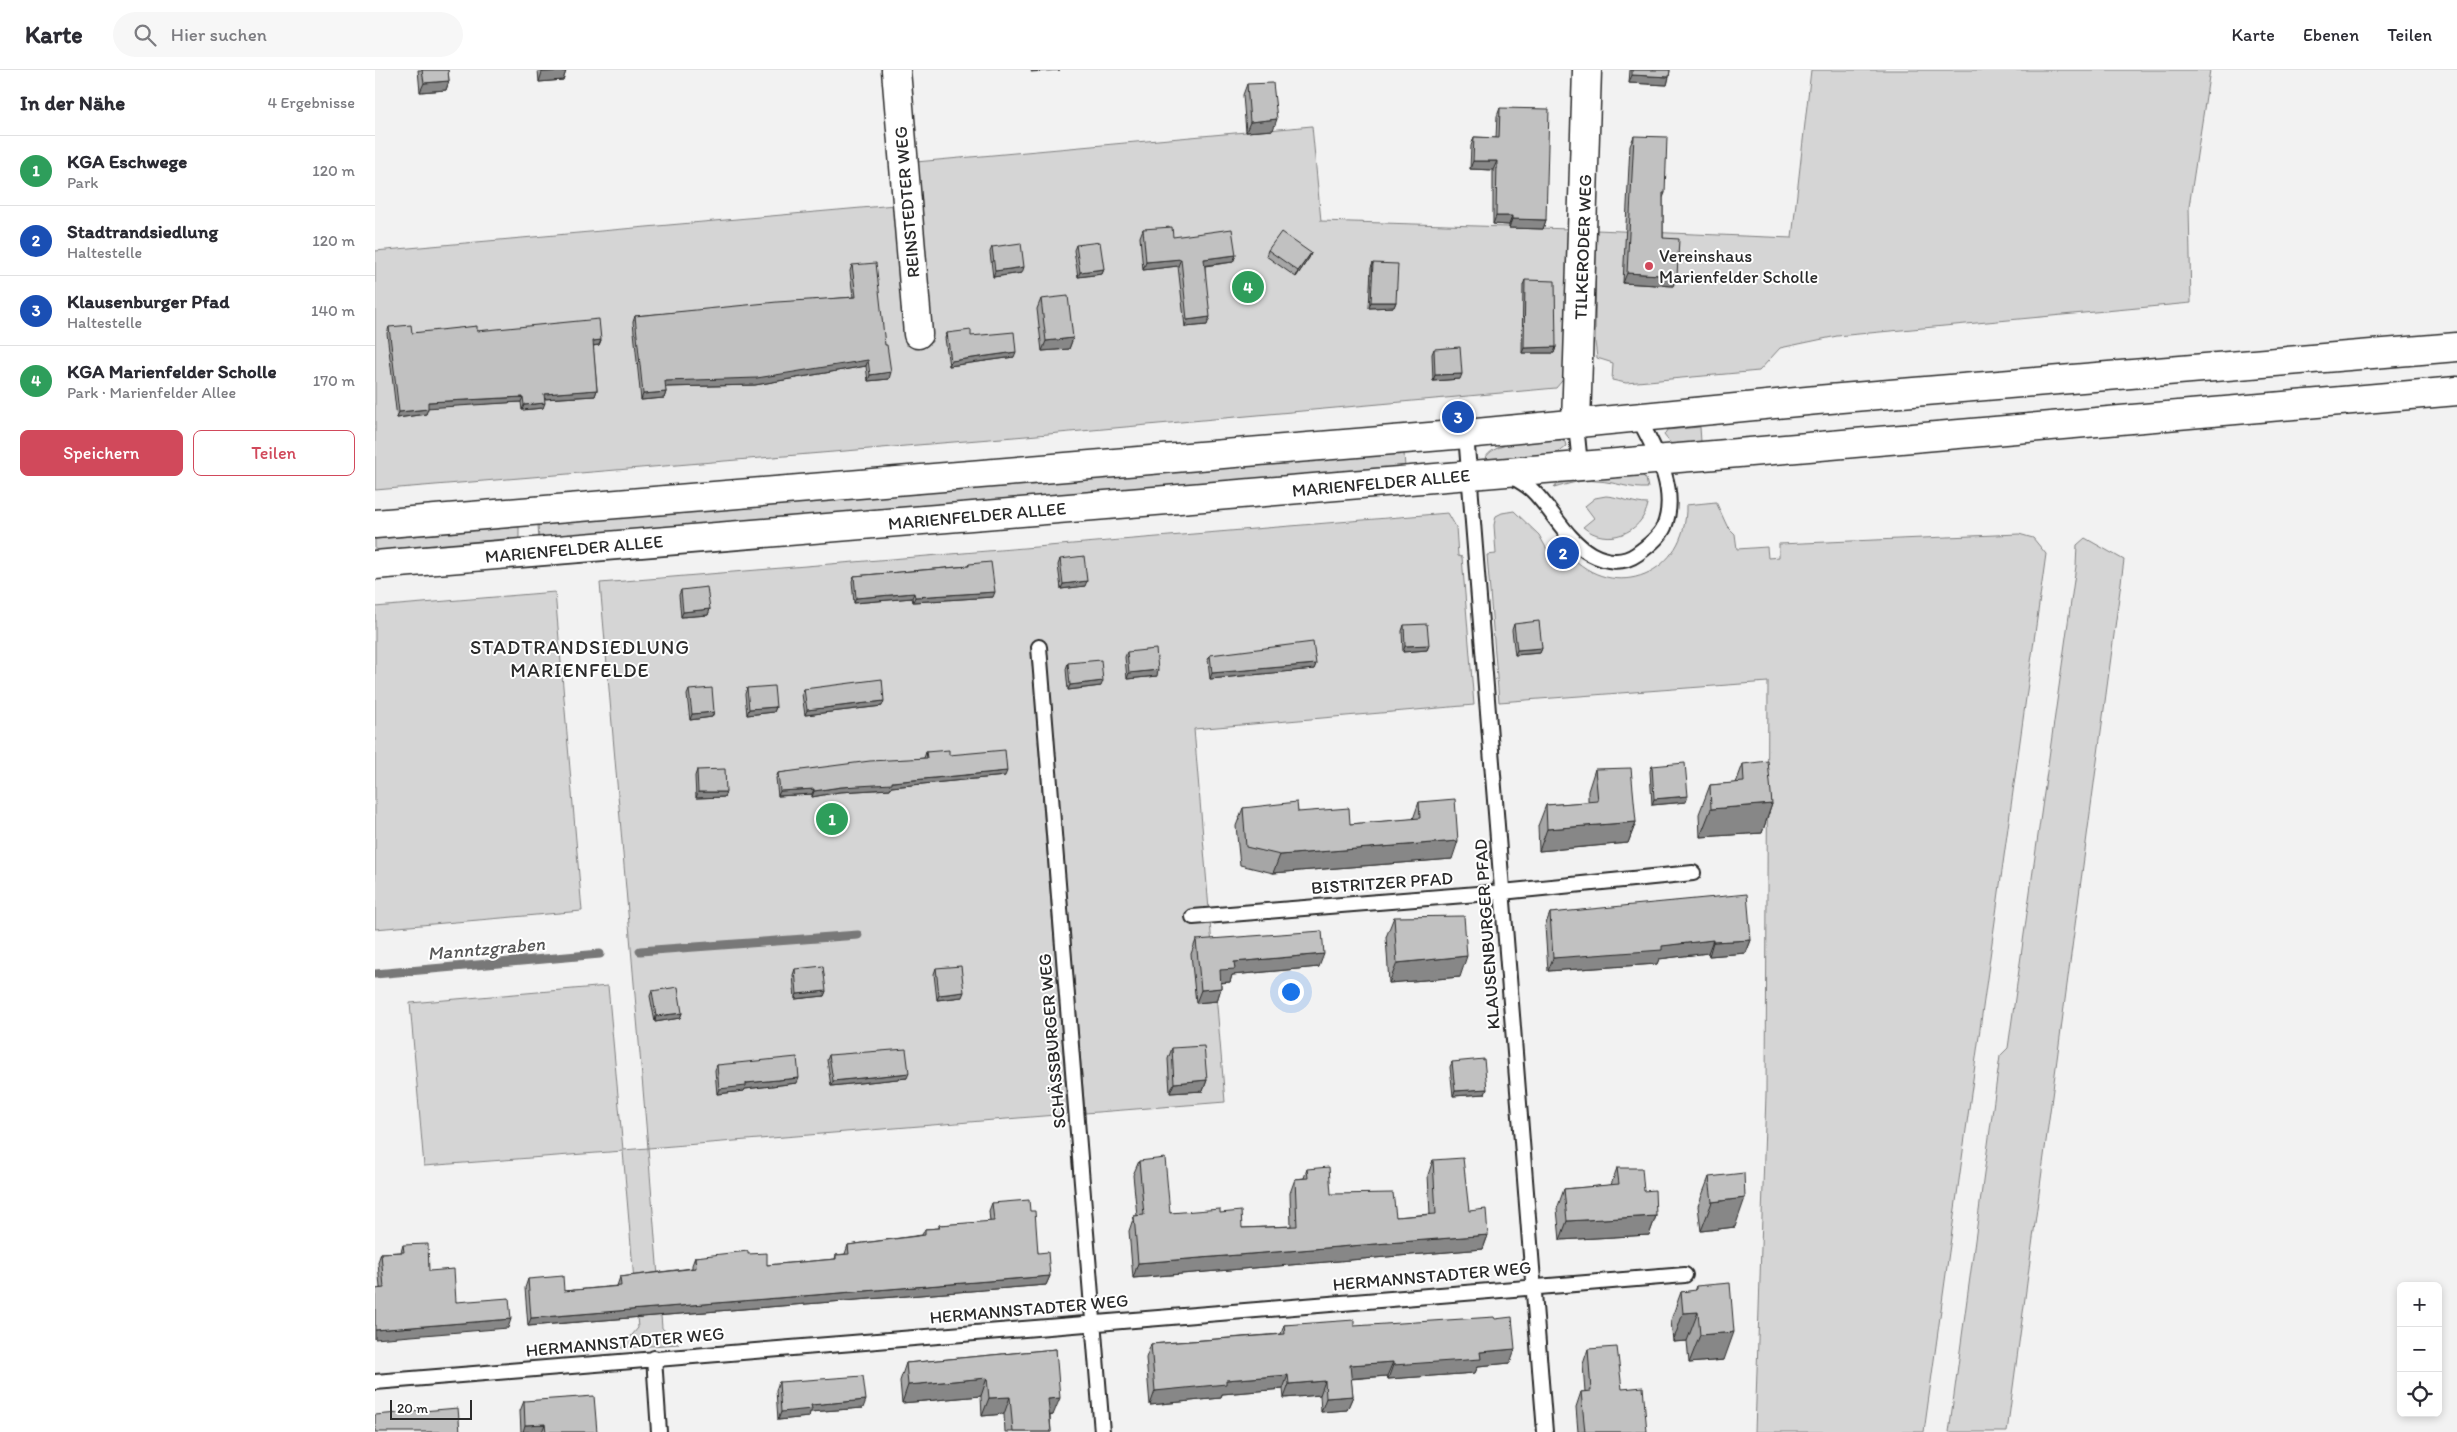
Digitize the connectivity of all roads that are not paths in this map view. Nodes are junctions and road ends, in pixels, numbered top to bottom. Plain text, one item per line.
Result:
1 (896, 70) edge
2 (1587, 70) edge
3 (918, 334) dead end
4 (2457, 347) edge
5 (2457, 391) edge
6 (1639, 419) junction
7 (1576, 424) junction
8 (1466, 434) junction
9 (1660, 459) junction
10 (1580, 465) junction
11 (1506, 472) junction
12 (1469, 475) junction
13 (375, 524) edge
14 (375, 565) edge
15 (1039, 647) dead end
16 (1693, 874) dead end
17 (1502, 892) junction
18 (1193, 917) dead end
19 (1685, 1274) dead end
20 (1533, 1287) junction
21 (1093, 1322) junction
22 (654, 1358) junction
23 (375, 1382) edge
24 (659, 1432) edge
25 (1102, 1432) edge
26 (1545, 1432) edge

1 - 3 main road, REINSTEDTER WEG
2 - 7 main road, TILKERODER WEG
4 - 6 main road
5 - 9 main road, MARIENFELDER ALLEE
6 - 7 main road
6 - 9 lane
7 - 8 main road
7 - 10 lane
8 - 12 lane, KLAUSENBURGER PFAD
8 - 13 main road
9 - 10 main road, MARIENFELDER ALLEE
9 - 11 lane
10 - 11 main road, MARIENFELDER ALLEE
11 - 12 main road, MARIENFELDER ALLEE
12 - 14 main road, MARIENFELDER ALLEE
12 - 17 lane, KLAUSENBURGER PFAD
15 - 21 lane, SCHÄSSBURGER WEG
16 - 17 lane, BISTRITZER PFAD
17 - 18 lane, BISTRITZER PFAD
17 - 20 lane, KLAUSENBURGER PFAD
19 - 20 lane, HERMANNSTADTER WEG
20 - 21 lane, HERMANNSTADTER WEG
20 - 26 lane, KLAUSENBURGER PFAD
21 - 22 lane, HERMANNSTADTER WEG
21 - 25 lane, SCHÄSSBURGER WEG
22 - 23 lane, HERMANNSTADTER WEG
22 - 24 lane

